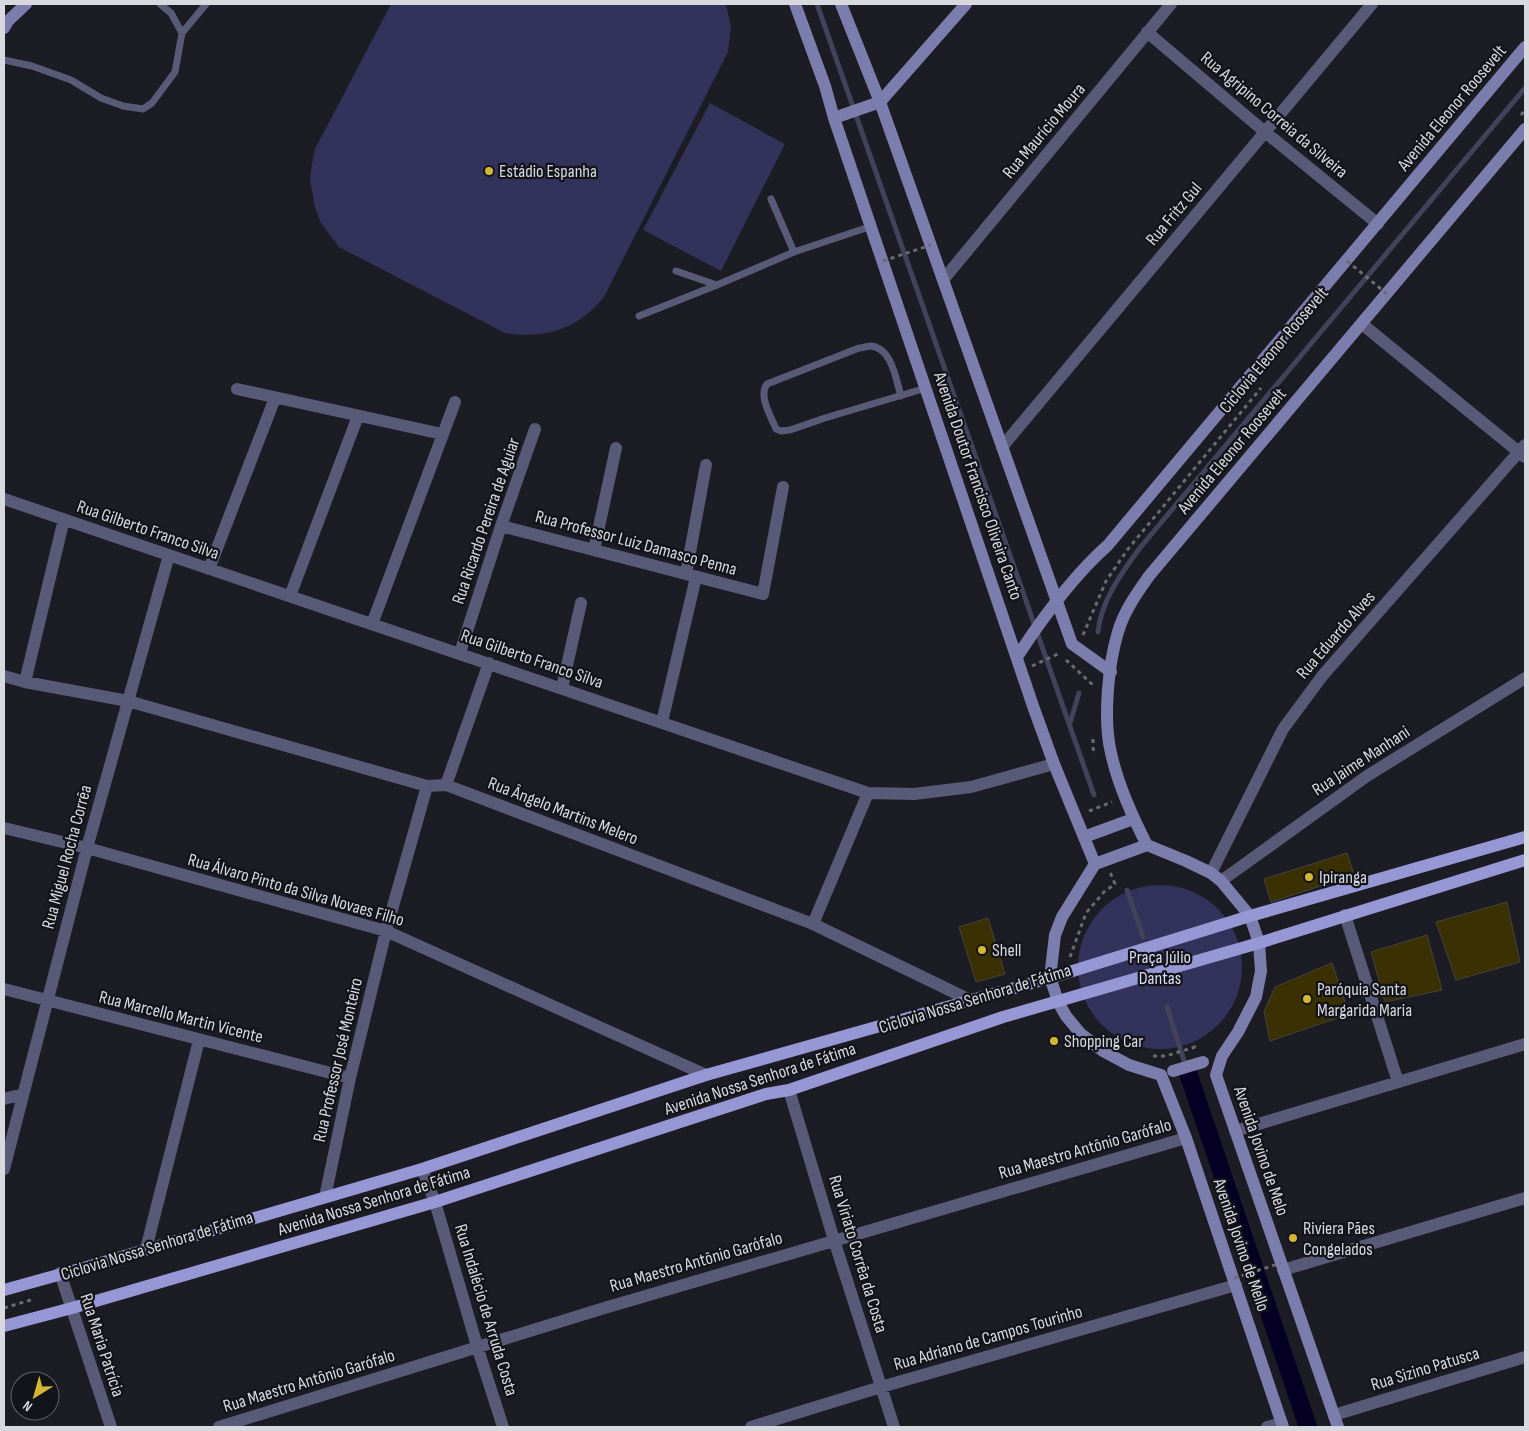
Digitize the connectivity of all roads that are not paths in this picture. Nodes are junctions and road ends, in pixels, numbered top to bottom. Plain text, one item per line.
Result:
1 (26, 4) edge
2 (160, 4) edge
3 (206, 4) edge
4 (795, 4) edge
5 (842, 4) edge
6 (966, 4) edge
7 (1171, 4) edge
8 (1372, 4) edge
9 (4, 28) edge
10 (1147, 32) junction
11 (182, 33) junction
12 (1525, 47) edge
13 (4, 60) edge
14 (880, 102) junction
15 (836, 117) junction
16 (1525, 128) edge
17 (1265, 132) junction
18 (771, 200) dead end
19 (1378, 224) junction
20 (872, 226) junction
21 (794, 252) junction
22 (676, 271) dead end
23 (943, 280) junction
24 (717, 285) junction
25 (640, 316) dead end
26 (1362, 324) junction
27 (926, 388) junction
28 (237, 389) dead end
29 (901, 396) junction
30 (274, 398) junction
31 (455, 402) dead end
32 (358, 416) junction
33 (536, 429) dead end
34 (442, 434) junction
35 (1002, 447) junction
36 (616, 448) dead end
37 (1523, 452) edge
38 (706, 465) dead end
39 (783, 487) dead end
40 (4, 499) edge
41 (64, 519) junction
42 (501, 526) junction
43 (594, 550) junction
44 (169, 555) junction
45 (208, 569) junction
46 (691, 576) junction
47 (290, 596) junction
48 (1056, 601) junction
49 (581, 603) dead end
50 (372, 624) junction
51 (460, 653) junction
52 (1020, 653) junction
53 (489, 663) junction
54 (1110, 672) junction
55 (4, 676) edge
56 (1525, 678) edge
57 (25, 682) junction
58 (562, 688) junction
59 (128, 701) junction
60 (662, 722) junction
61 (1054, 764) junction
62 (446, 785) junction
63 (427, 786) junction
64 (868, 792) junction
65 (1133, 818) junction
66 (4, 828) edge
67 (1084, 837) junction
68 (1525, 837) edge
69 (1147, 845) junction
70 (87, 848) junction
71 (1525, 860) edge
72 (1095, 864) junction
73 (1216, 877) junction
74 (1345, 915) junction
75 (1250, 916) junction
76 (813, 924) junction
77 (386, 931) junction
78 (1259, 943) junction
79 (1050, 978) junction
80 (4, 989) edge
81 (970, 1000) junction
82 (47, 1001) junction
83 (1058, 1002) junction
84 (199, 1040) junction
85 (1525, 1044) edge
86 (1222, 1056) junction
87 (1167, 1073) junction
88 (706, 1075) junction
89 (350, 1078) junction
90 (1398, 1082) junction
91 (790, 1090) junction
92 (23, 1094) junction
93 (4, 1099) edge
94 (1235, 1131) junction
95 (1186, 1138) junction
96 (4, 1169) edge
97 (422, 1169) junction
98 (325, 1197) junction
99 (1525, 1198) edge
100 (436, 1202) junction
101 (834, 1240) junction
102 (146, 1249) junction
103 (1282, 1266) junction
104 (60, 1274) junction
105 (1235, 1281) junction
106 (4, 1290) edge
107 (72, 1308) junction
108 (4, 1326) edge
109 (477, 1346) junction
110 (1525, 1357) edge
111 (881, 1386) junction
112 (1336, 1421) edge
113 (1282, 1425) edge
114 (112, 1427) edge
115 (219, 1427) edge
116 (503, 1427) edge
117 (752, 1427) edge
118 (894, 1427) edge
119 (1267, 1427) edge

1 - 9 street
2 - 11 lane
3 - 11 lane
4 - 15 street, Avenida Doutor Francisco Oliveira Canto
5 - 14 street, Avenida Doutor Francisco Oliveira Canto
6 - 14 street
7 - 10 street, Rua Maurício Moura
8 - 17 street, Rua Fritz Gul
10 - 17 street, Rua Agripino Correia da Silveira
10 - 23 street, Rua Maurício Moura
11 - 13 lane
12 - 19 street, Avenida Eleonor Roosevelt
14 - 15 street
14 - 23 street, Avenida Doutor Francisco Oliveira Canto
15 - 20 street, Avenida Doutor Francisco Oliveira Canto
16 - 26 street, Avenida Eleonor Roosevelt
17 - 19 street, Rua Agripino Correia da Silveira
17 - 35 street, Rua Fritz Gul
18 - 21 lane
19 - 48 street, Avenida Eleonor Roosevelt
20 - 21 lane
20 - 27 street, Avenida Doutor Francisco Oliveira Canto
21 - 24 lane
22 - 24 lane
23 - 35 street, Avenida Doutor Francisco Oliveira Canto
24 - 25 lane
26 - 37 street
26 - 54 street, Avenida Eleonor Roosevelt
27 - 29 lane
27 - 52 street, Avenida Doutor Francisco Oliveira Canto
28 - 30 street
29 - 29 lane
30 - 32 street
30 - 45 street
31 - 34 street
32 - 34 street
32 - 47 street
33 - 42 street, Rua Ricardo Pereira de Aguiar
34 - 50 street
35 - 48 street, Avenida Doutor Francisco Oliveira Canto
36 - 43 street
37 - 73 street, Rua Eduardo Alves
38 - 46 street
39 - 46 street, Rua Professor Luiz Damasco Penna
40 - 41 street, Rua Gilberto Franco Silva
41 - 44 street, Rua Gilberto Franco Silva
41 - 57 street
42 - 43 street, Rua Professor Luiz Damasco Penna
42 - 51 street, Rua Ricardo Pereira de Aguiar
43 - 46 street, Rua Professor Luiz Damasco Penna
44 - 45 street, Rua Gilberto Franco Silva
44 - 59 street, Rua Miguel Rocha Corrêa
45 - 47 street, Rua Gilberto Franco Silva
46 - 60 street
47 - 50 street, Rua Gilberto Franco Silva
48 - 52 street, Avenida Eleonor Roosevelt
48 - 54 street, Avenida Doutor Francisco Oliveira Canto
49 - 58 street
50 - 51 street, Rua Gilberto Franco Silva
51 - 53 street, Rua Gilberto Franco Silva
52 - 61 street, Avenida Doutor Francisco Oliveira Canto
53 - 58 street, Rua Gilberto Franco Silva
53 - 62 street
54 - 65 street, Avenida Eleonor Roosevelt
55 - 57 street, Rua Ângelo Martins Melero
56 - 73 street, Rua Jaime Manhani
57 - 59 street, Rua Ângelo Martins Melero
58 - 60 street, Rua Gilberto Franco Silva
59 - 63 street, Rua Ângelo Martins Melero
59 - 70 street, Rua Miguel Rocha Corrêa
60 - 64 street, Rua Gilberto Franco Silva
61 - 64 street, Rua Gilberto Franco Silva
61 - 67 street, Avenida Doutor Francisco Oliveira Canto
62 - 63 street, Rua Ângelo Martins Melero
62 - 76 street, Rua Ângelo Martins Melero
63 - 77 street, Rua Professor José Monteiro
64 - 76 street
65 - 67 street
65 - 69 street, Avenida Eleonor Roosevelt
66 - 70 street, Rua Álvaro Pinto da Silva Novaes Filho
67 - 72 street, Avenida Doutor Francisco Oliveira Canto
68 - 75 main road, Avenida Nossa Senhora de Fátima
69 - 72 street
69 - 73 street
70 - 77 street, Rua Álvaro Pinto da Silva Novaes Filho
70 - 82 street, Rua Miguel Rocha Corrêa
71 - 74 main road, Avenida Nossa Senhora de Fátima
72 - 79 street
73 - 75 street
74 - 78 main road, Avenida Nossa Senhora de Fátima
74 - 90 street
75 - 78 street
75 - 79 main road, Avenida Nossa Senhora de Fátima
76 - 81 street, Rua Ângelo Martins Melero
77 - 88 street, Rua Álvaro Pinto da Silva Novaes Filho
77 - 89 street, Rua Professor José Monteiro
78 - 83 main road, Avenida Nossa Senhora de Fátima
78 - 86 street
79 - 81 main road, Avenida Nossa Senhora de Fátima
79 - 83 street
80 - 82 street, Rua Marcello Martin Vicente
81 - 88 main road, Avenida Nossa Senhora de Fátima
82 - 84 street, Rua Marcello Martin Vicente
82 - 92 street, Rua Miguel Rocha Corrêa
83 - 87 street
83 - 91 main road, Avenida Nossa Senhora de Fátima
84 - 89 street, Rua Marcello Martin Vicente
84 - 102 street
85 - 90 street
86 - 87 street, bridge
86 - 94 street, Avenida Jovino de Melo
87 - 95 street, Avenida Jovino de Mello
88 - 97 main road, Avenida Nossa Senhora de Fátima
89 - 98 street, Rua Professor José Monteiro
90 - 94 street
91 - 100 main road, Avenida Nossa Senhora de Fátima
91 - 101 street, Rua Viriato Corrêa da Costa
92 - 93 street
92 - 96 street, Rua Miguel Rocha Corrêa
94 - 103 street, Avenida Jovino de Melo
95 - 101 street, Rua Maestro Antônio Garófalo
95 - 105 street, Avenida Jovino de Mello
97 - 98 main road, Avenida Nossa Senhora de Fátima
97 - 100 street, Rua Indalécio de Arruda Costa
98 - 102 main road, Avenida Nossa Senhora de Fátima
99 - 103 street
100 - 107 main road, Avenida Nossa Senhora de Fátima
100 - 109 street, Rua Indalécio de Arruda Costa
101 - 109 street, Rua Maestro Antônio Garófalo
101 - 111 street, Rua Viriato Corrêa da Costa
102 - 104 main road, Avenida Nossa Senhora de Fátima
103 - 112 street, Avenida Jovino de Melo
104 - 106 main road, Avenida Nossa Senhora de Fátima
104 - 107 street, Rua Maria Patrícia
105 - 111 street, Rua Adriano de Campos Tourinho
105 - 113 street, Avenida Jovino de Mello
107 - 108 main road, Avenida Nossa Senhora de Fátima
107 - 114 street, Rua Maria Patrícia
109 - 115 street, Rua Maestro Antônio Garófalo
109 - 116 street, Rua Indalécio de Arruda Costa
110 - 112 street, Rua Sizino Patusca
111 - 117 street, Rua Adriano de Campos Tourinho
111 - 118 street, Rua Viriato Corrêa da Costa
113 - 119 street

